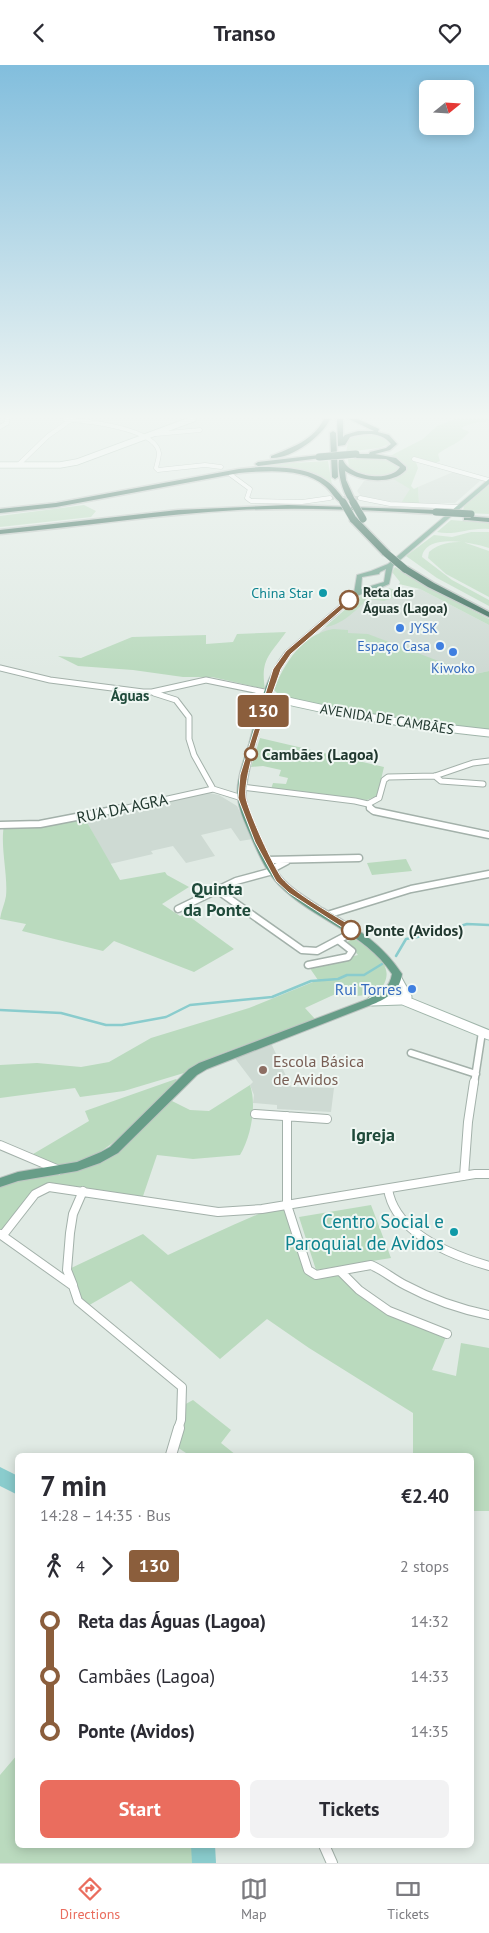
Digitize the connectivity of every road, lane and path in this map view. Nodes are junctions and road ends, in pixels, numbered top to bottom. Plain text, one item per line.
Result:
1 (50, 503) edge
2 (66, 503) edge
3 (344, 503) edge
4 (354, 503) edge
5 (385, 503) edge
6 (464, 503) edge
7 (459, 507) junction
8 (0, 510) edge
9 (434, 513) junction
10 (489, 519) edge
11 (0, 532) edge
12 (0, 536) edge
13 (389, 551) junction
14 (390, 565) junction
15 (408, 566) junction
16 (372, 573) junction
17 (388, 577) junction
18 (360, 582) junction
19 (379, 586) junction
20 (357, 593) junction
21 (489, 609) edge
22 (489, 615) edge
23 (0, 668) edge
24 (152, 692) junction
25 (268, 697) junction
26 (489, 733) edge
27 (489, 761) edge
28 (435, 776) junction
29 (483, 784) dead end
30 (242, 787) junction
31 (213, 789) junction
32 (242, 798) junction
33 (368, 804) junction
34 (2, 825) edge
35 (0, 831) edge
36 (489, 835) edge
37 (359, 858) dead end
38 (267, 860) junction
39 (287, 861) junction
40 (273, 870) junction
41 (489, 874) edge
42 (216, 890) junction
43 (178, 909) dead end
44 (348, 910) junction
45 (327, 915) junction
46 (338, 922) junction
47 (353, 932) junction
48 (338, 939) junction
49 (308, 965) dead end
50 (397, 979) junction
51 (390, 991) junction
52 (405, 999) junction
53 (372, 1001) junction
54 (486, 1034) edge
55 (410, 1053) dead end
56 (476, 1074) junction
57 (255, 1114) dead end
58 (287, 1116) junction
59 (327, 1119) dead end
60 (0, 1145) edge
61 (60, 1170) junction
62 (489, 1175) edge
63 (464, 1176) junction
64 (0, 1183) edge
65 (388, 1189) junction
66 (83, 1191) junction
67 (287, 1205) junction
68 (1, 1235) edge
69 (489, 1266) edge
70 (340, 1271) junction
71 (73, 1286) junction
72 (489, 1315) edge
73 (447, 1335) dead end
74 (172, 1453) edge
75 (325, 1848) edge
76 (332, 1863) edge

1 - 8 highway
2 - 8 highway
3 - 13 highway, bridge
4 - 13 highway, bridge
5 - 7 street
6 - 7 main road
7 - 14 main road
9 - 10 highway, bridge
9 - 11 highway
9 - 12 highway
13 - 15 highway, bridge
14 - 16 main road
14 - 17 main road
15 - 21 highway
15 - 22 highway
16 - 17 main road
16 - 18 main road
17 - 19 main road
18 - 19 main road
18 - 20 main road
19 - 20 main road
20 - 25 main road
23 - 24 street
24 - 25 street
24 - 31 street
25 - 26 street, AVENIDA DE CAMBÃES
25 - 30 main road
27 - 28 street
28 - 29 street
28 - 33 street
30 - 32 main road
30 - 33 street
31 - 32 street, RUA DA AGRA
31 - 34 street, RUA DA AGRA
32 - 38 main road
33 - 36 street
34 - 35 street
37 - 39 street
38 - 39 street
38 - 40 main road
39 - 40 street
40 - 42 street
40 - 45 main road
41 - 44 street
42 - 43 street
42 - 48 street
44 - 45 street
44 - 46 street
45 - 46 main road
46 - 47 main road
47 - 48 street
47 - 50 main road
48 - 49 street
50 - 51 main road
50 - 52 street
51 - 52 street
51 - 53 main road
52 - 53 street
52 - 54 street
53 - 61 main road
54 - 56 street
55 - 56 street
56 - 63 street
57 - 58 street
58 - 59 street
58 - 67 street
60 - 61 street
61 - 64 main road
62 - 63 street
63 - 65 street
65 - 67 street
65 - 69 street
66 - 67 street
66 - 68 street
66 - 71 street
67 - 70 street
68 - 71 street
70 - 72 street
70 - 73 street
71 - 74 street
75 - 76 street

